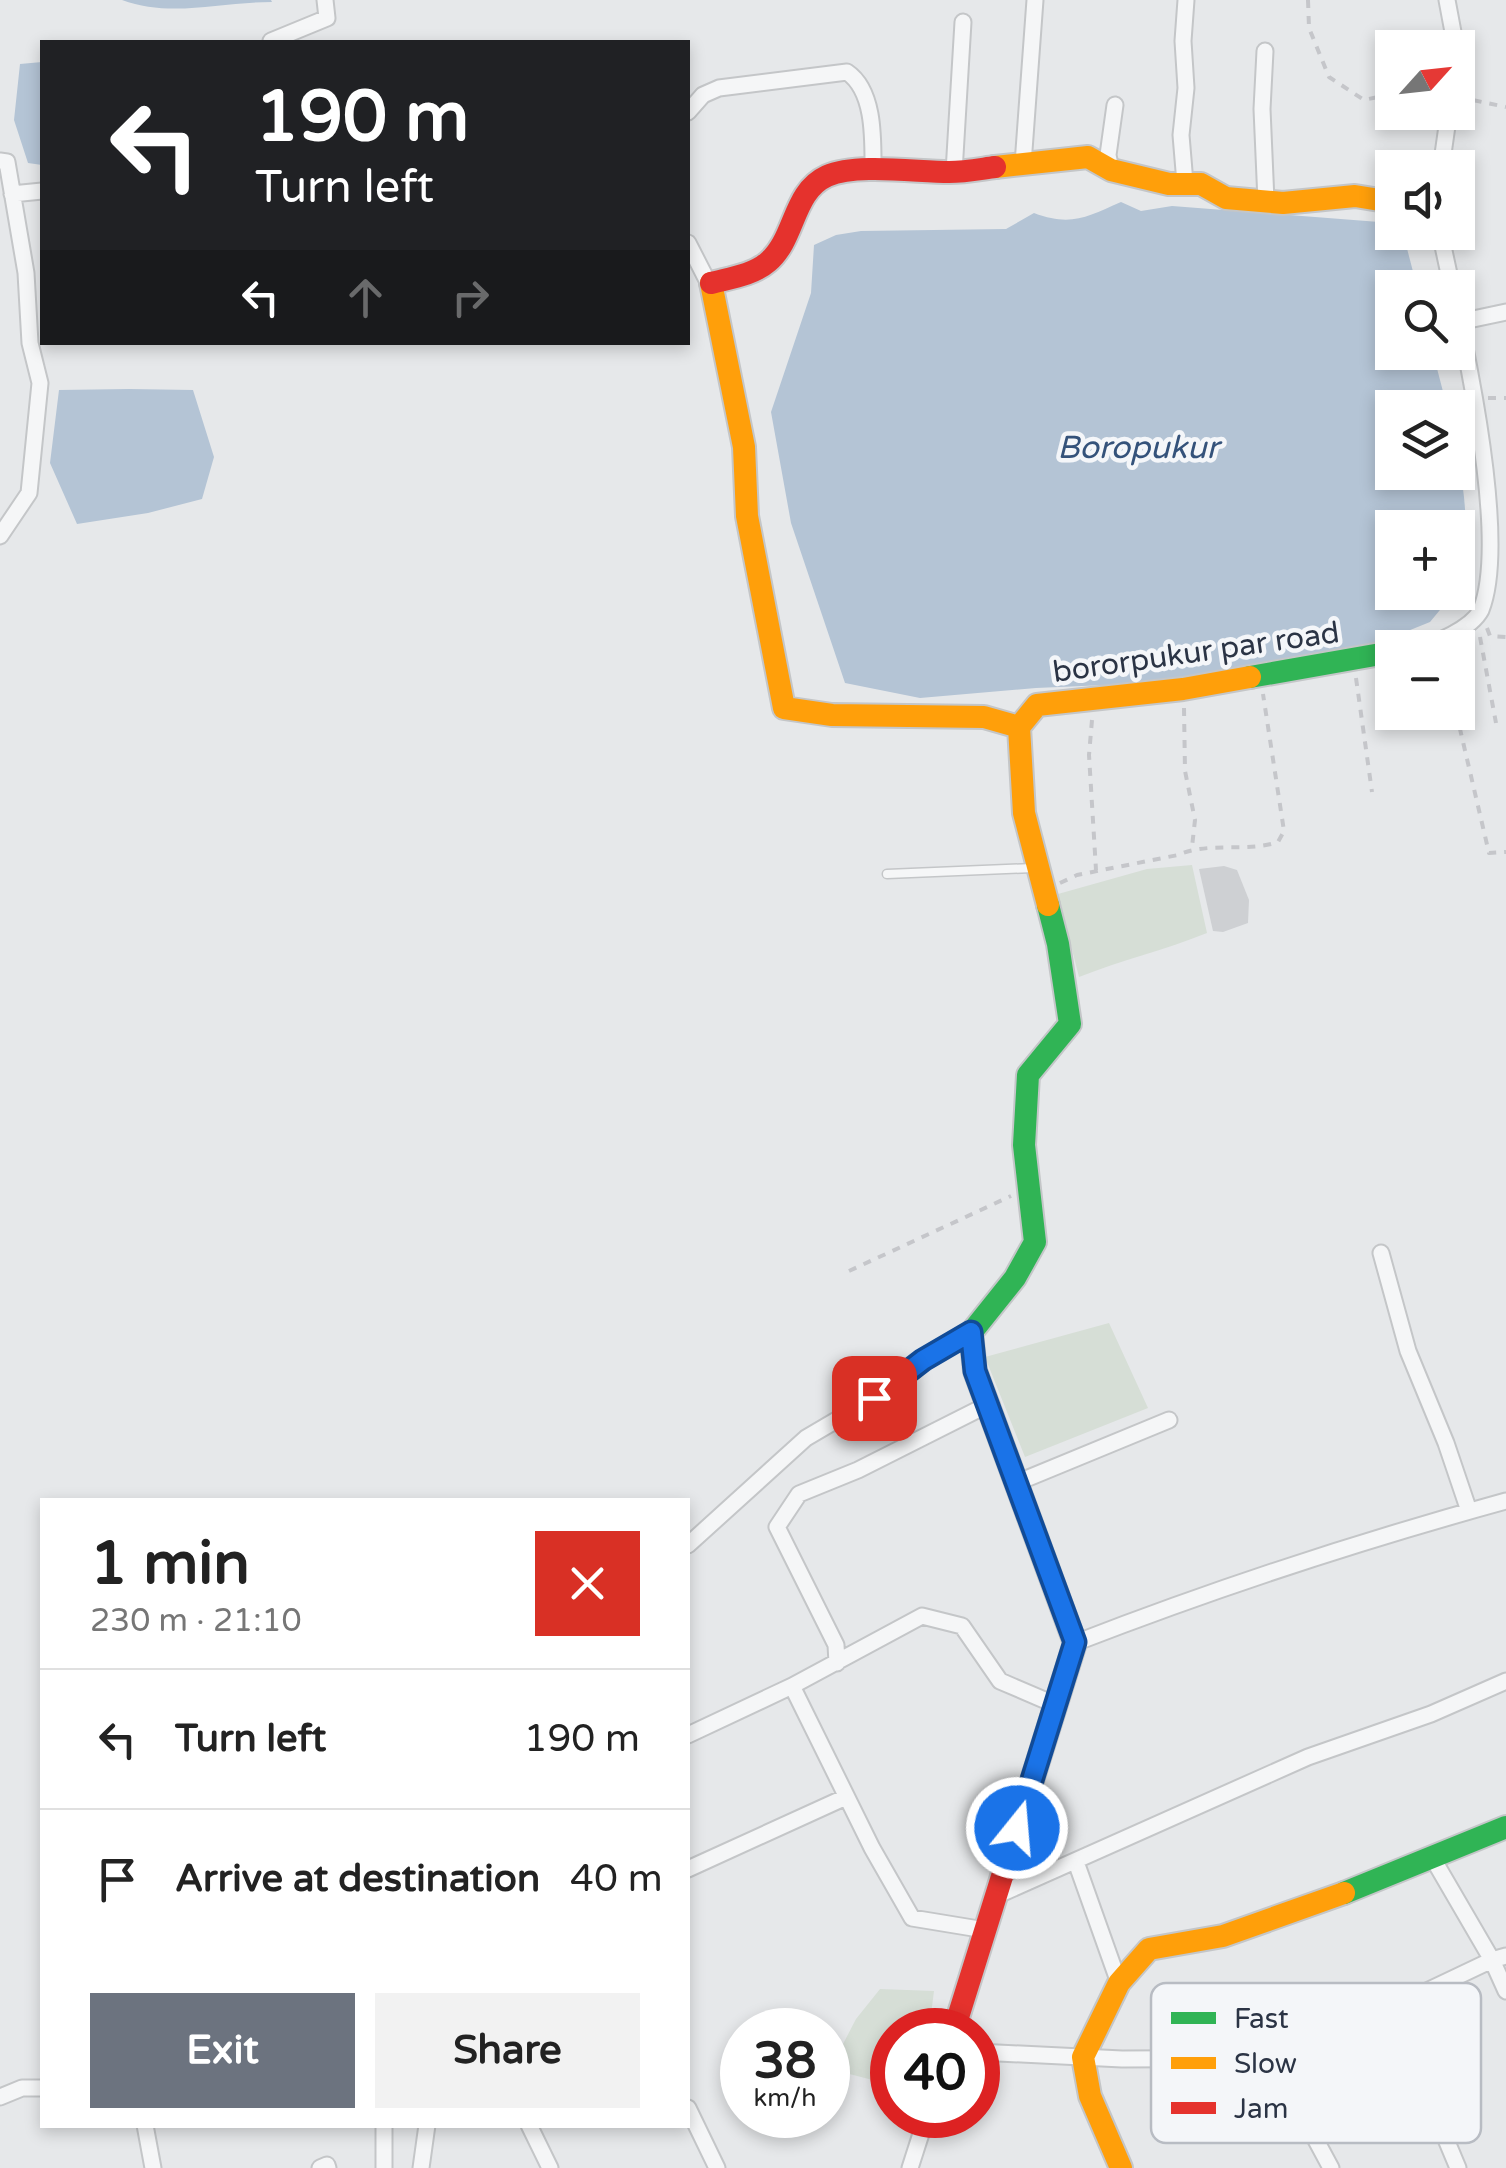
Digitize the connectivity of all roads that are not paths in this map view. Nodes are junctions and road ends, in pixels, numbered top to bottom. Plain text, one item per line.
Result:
1 (325, 0) edge
2 (1035, 0) edge
3 (1186, 0) edge
4 (1447, 0) edge
5 (963, 22) dead end
6 (1453, 30) edge
7 (273, 40) edge
8 (1265, 51) dead end
9 (1115, 105) dead end
10 (690, 110) edge
11 (0, 161) edge
12 (1023, 164) junction
13 (1110, 170) junction
14 (873, 171) junction
15 (954, 172) junction
16 (1186, 183) junction
17 (40, 190) edge
18 (12, 194) junction
19 (1375, 199) edge
20 (1266, 201) junction
21 (690, 246) edge
22 (710, 284) junction
23 (35, 290) edge
24 (1506, 312) edge
25 (1475, 316) edge
26 (1468, 370) edge
27 (0, 536) edge
28 (1500, 540) edge
29 (1458, 630) edge
30 (1375, 655) edge
31 (1019, 727) junction
32 (887, 874) dead end
33 (1041, 880) junction
34 (1381, 1253) dead end
35 (971, 1332) junction
36 (987, 1405) junction
37 (1169, 1420) dead end
38 (1016, 1483) junction
39 (1506, 1501) edge
40 (1469, 1511) junction
41 (690, 1543) edge
42 (1075, 1642) junction
43 (837, 1663) junction
44 (1506, 1681) edge
45 (792, 1686) junction
46 (1056, 1705) junction
47 (690, 1734) edge
48 (846, 1797) junction
49 (1506, 1826) edge
50 (1432, 1858) junction
51 (1076, 1862) junction
52 (690, 1867) edge
53 (996, 1896) junction
54 (985, 1930) junction
55 (1499, 1958) edge
56 (1118, 1982) junction
57 (1445, 1983) edge
58 (1506, 1991) edge
59 (961, 2008) edge
60 (1000, 2053) edge
61 (1083, 2057) junction
62 (1151, 2057) edge
63 (40, 2088) edge
64 (0, 2097) edge
65 (690, 2112) edge
66 (145, 2128) edge
67 (384, 2128) edge
68 (427, 2128) edge
69 (530, 2128) edge
70 (920, 2138) edge
71 (1318, 2143) edge
72 (1448, 2143) edge
73 (153, 2168) edge
74 (320, 2168) edge
75 (328, 2168) edge
76 (384, 2168) edge
77 (420, 2168) edge
78 (550, 2168) edge
79 (717, 2168) edge
80 (910, 2168) edge
81 (1121, 2168) edge
82 (1331, 2168) edge
83 (1458, 2168) edge

1 - 7 street
2 - 12 street
3 - 16 street
4 - 6 street
5 - 15 street
8 - 20 street
9 - 13 street
10 - 14 street
11 - 18 street
12 - 13 street
12 - 15 street
13 - 16 street
14 - 15 street
14 - 22 street
16 - 20 street
17 - 18 street
18 - 23 street
19 - 20 street
21 - 22 street
22 - 31 street
23 - 27 street
24 - 25 street
26 - 28 street
28 - 29 street
30 - 31 street, bororpukur par road
31 - 33 street
32 - 33 lane
33 - 35 street
34 - 40 street
35 - 36 street
35 - 41 street
36 - 38 street
36 - 43 street
37 - 38 street
38 - 42 street
39 - 40 street
40 - 42 street
42 - 46 street
43 - 45 street
43 - 46 street
44 - 51 street
45 - 47 street
45 - 48 street
46 - 53 street
48 - 52 street
48 - 54 street
49 - 50 street
50 - 55 street
50 - 56 street
51 - 53 street
51 - 56 street
53 - 54 street
54 - 59 street
55 - 57 street
55 - 58 street
56 - 61 street
60 - 61 street
61 - 62 street
61 - 81 street
63 - 64 street
65 - 79 street
66 - 73 street
67 - 76 street
68 - 77 street
69 - 78 street
70 - 80 street
71 - 82 street
72 - 83 street
74 - 75 street

